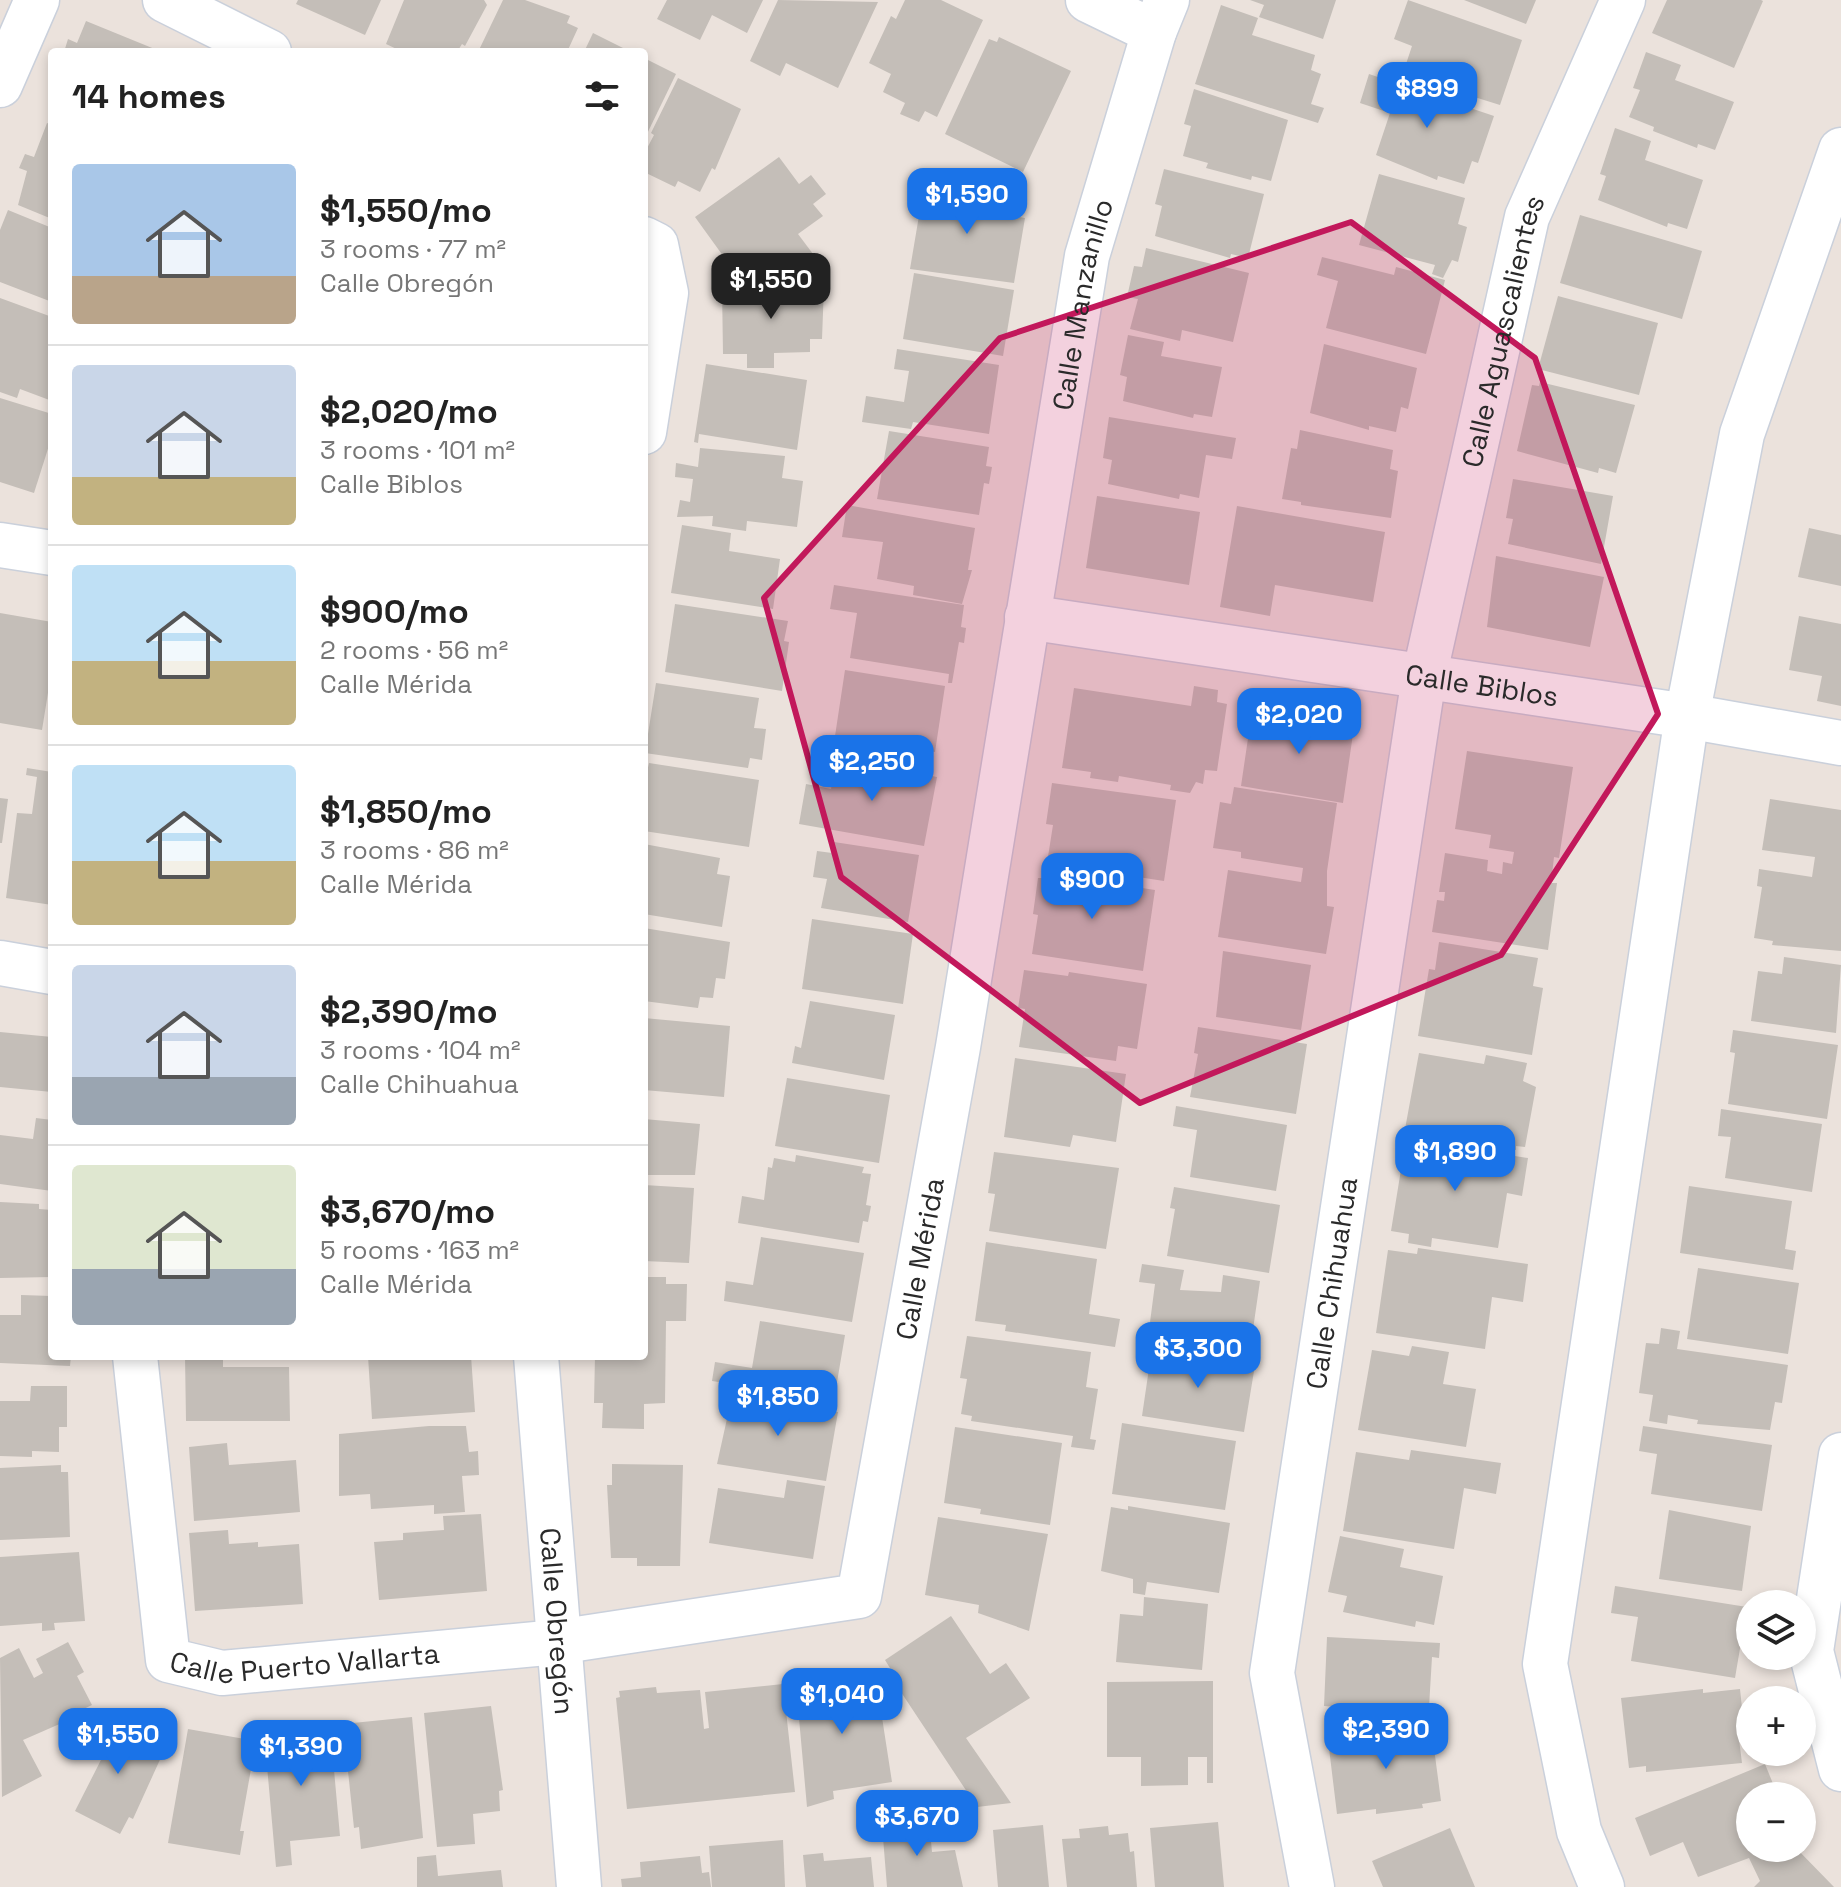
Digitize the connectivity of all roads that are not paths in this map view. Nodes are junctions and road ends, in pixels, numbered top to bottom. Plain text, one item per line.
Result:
1 (37, 0) edge
2 (165, 0) edge
3 (1088, 0) edge
4 (1623, 0) edge
5 (1161, 16) edge
6 (261, 48) edge
7 (0, 85) edge
8 (1841, 150) edge
9 (648, 241) edge
10 (648, 407) edge
11 (0, 545) edge
12 (48, 552) edge
13 (1027, 617) junction
14 (1424, 677) junction
15 (1687, 716) junction
16 (1841, 743) edge
17 (0, 963) edge
18 (48, 971) edge
19 (135, 1360) edge
20 (536, 1360) edge
21 (1841, 1455) edge
22 (557, 1642) junction
23 (1841, 1769) edge
24 (579, 1887) edge
25 (1312, 1887) edge
26 (1602, 1887) edge

1 - 7 street
2 - 6 street
3 - 5 street
4 - 14 street, Calle Aguascalientes
5 - 13 street, Calle Manzanillo
8 - 15 street
9 - 10 street
11 - 12 street
13 - 14 street, Calle Biblos
13 - 22 street, Calle Mérida
14 - 15 street, Calle Biblos
14 - 25 street, Calle Chihuahua
15 - 16 street, Calle Biblos
15 - 26 street
17 - 18 street
19 - 22 street, Calle Puerto Vallarta
20 - 22 street, Calle Obregón
21 - 23 street
22 - 24 street, Calle Obregón

